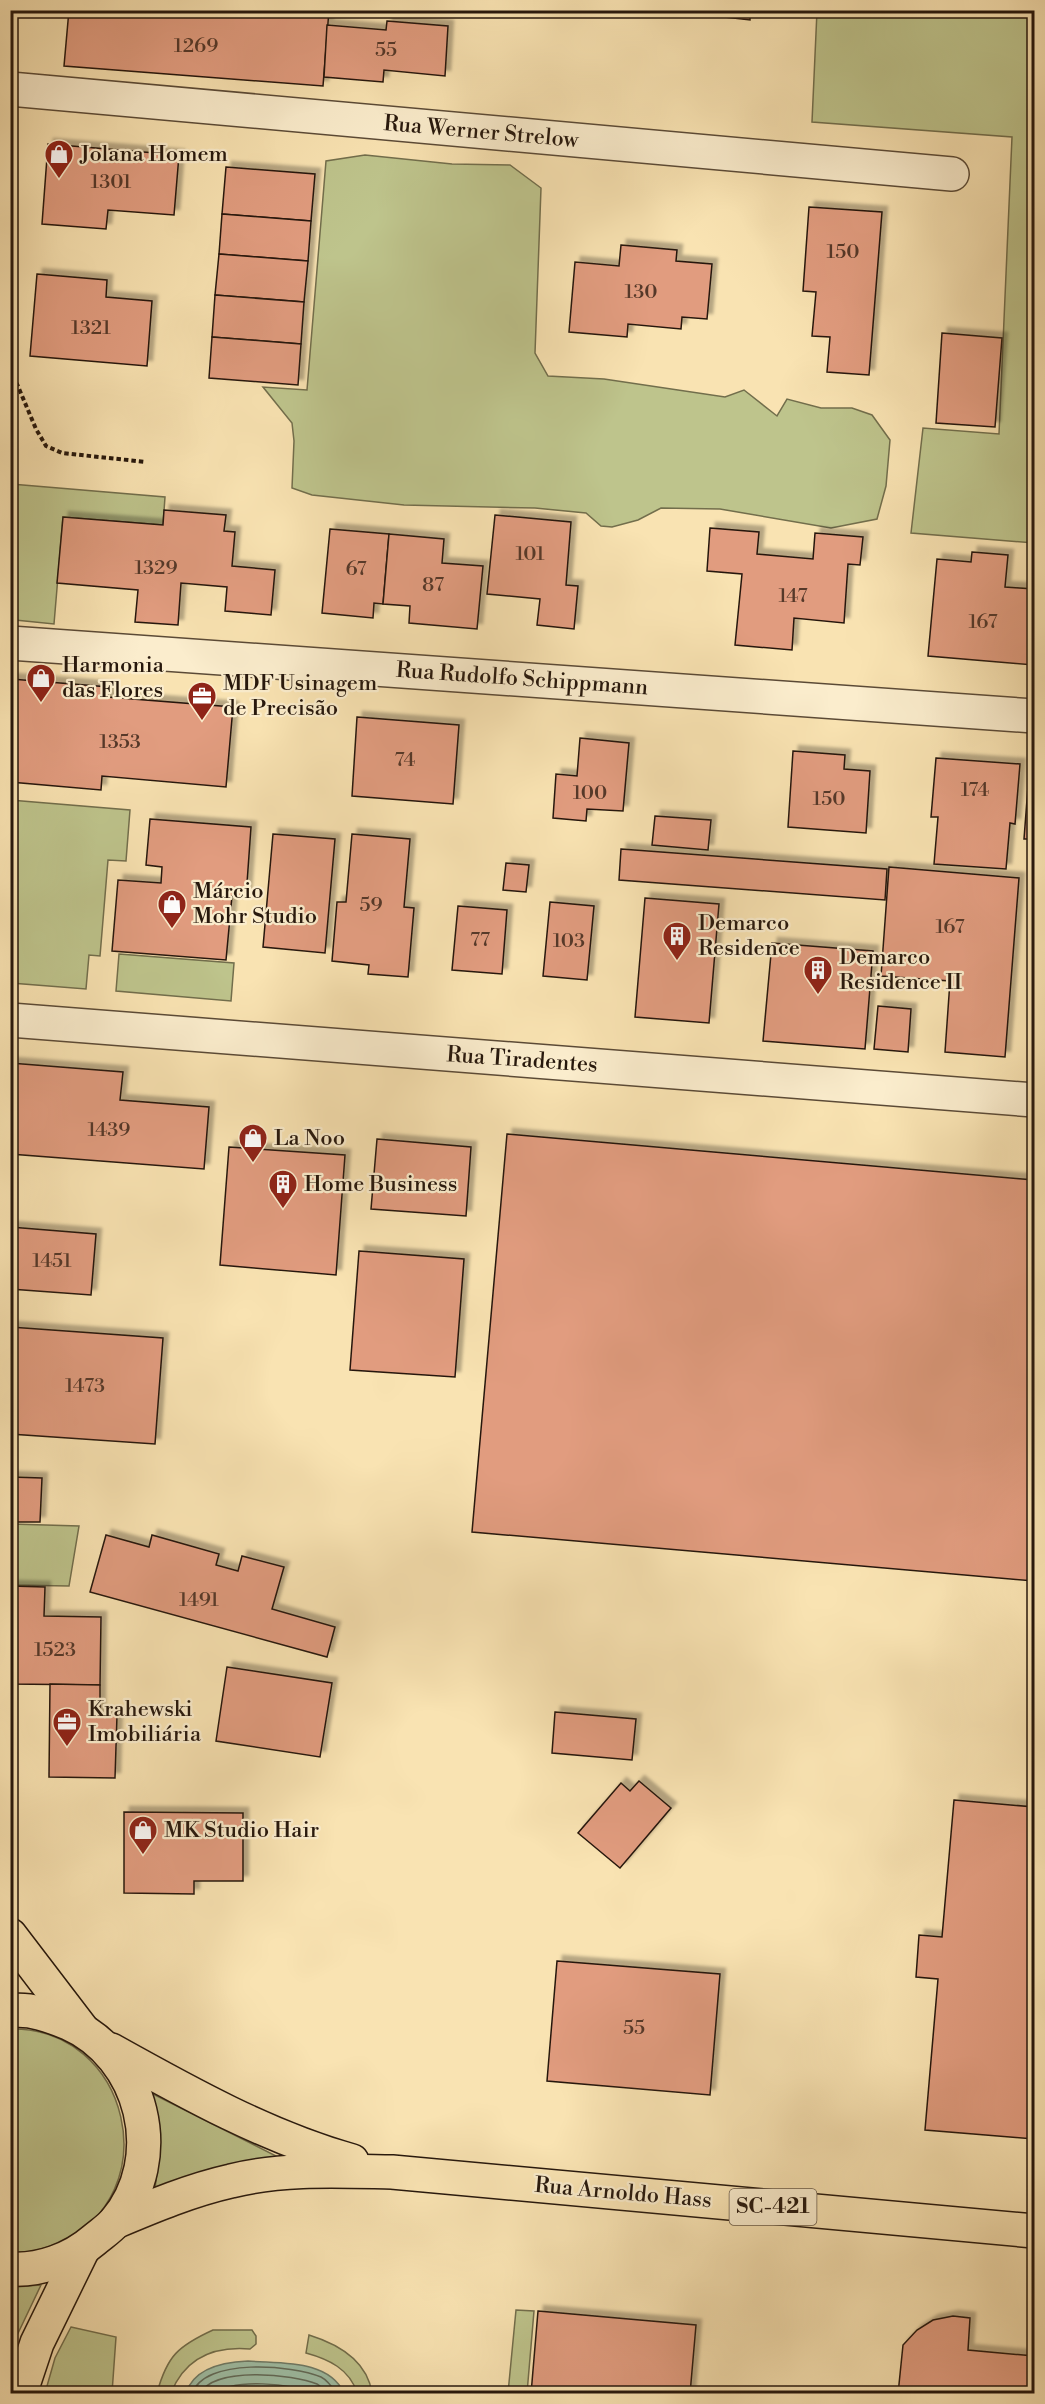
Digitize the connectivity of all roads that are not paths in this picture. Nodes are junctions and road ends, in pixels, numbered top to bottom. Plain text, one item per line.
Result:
1 (10, 89) edge
2 (952, 174) dead end
3 (10, 643) edge
4 (1035, 716) edge
5 (10, 1020) edge
6 (1035, 1100) edge
7 (10, 1935) edge
8 (10, 2011) edge
9 (94, 2038) junction
10 (392, 2172) junction
11 (115, 2222) junction
12 (1035, 2231) edge
13 (82, 2251) junction
14 (10, 2269) edge
15 (20, 2394) edge

1 - 2 street, Rua Werner Strelow
3 - 4 street, Rua Rudolfo Schippmann
5 - 6 street, Rua Tiradentes
7 - 9 main road
8 - 9 main road, Rua Arnoldo Hass
9 - 10 main road, Rua Arnoldo Hass
9 - 11 main road
10 - 11 main road, Rua Arnoldo Hass
10 - 12 main road, Rua Arnoldo Hass / SC-421
11 - 13 main road
13 - 14 main road
13 - 15 main road

